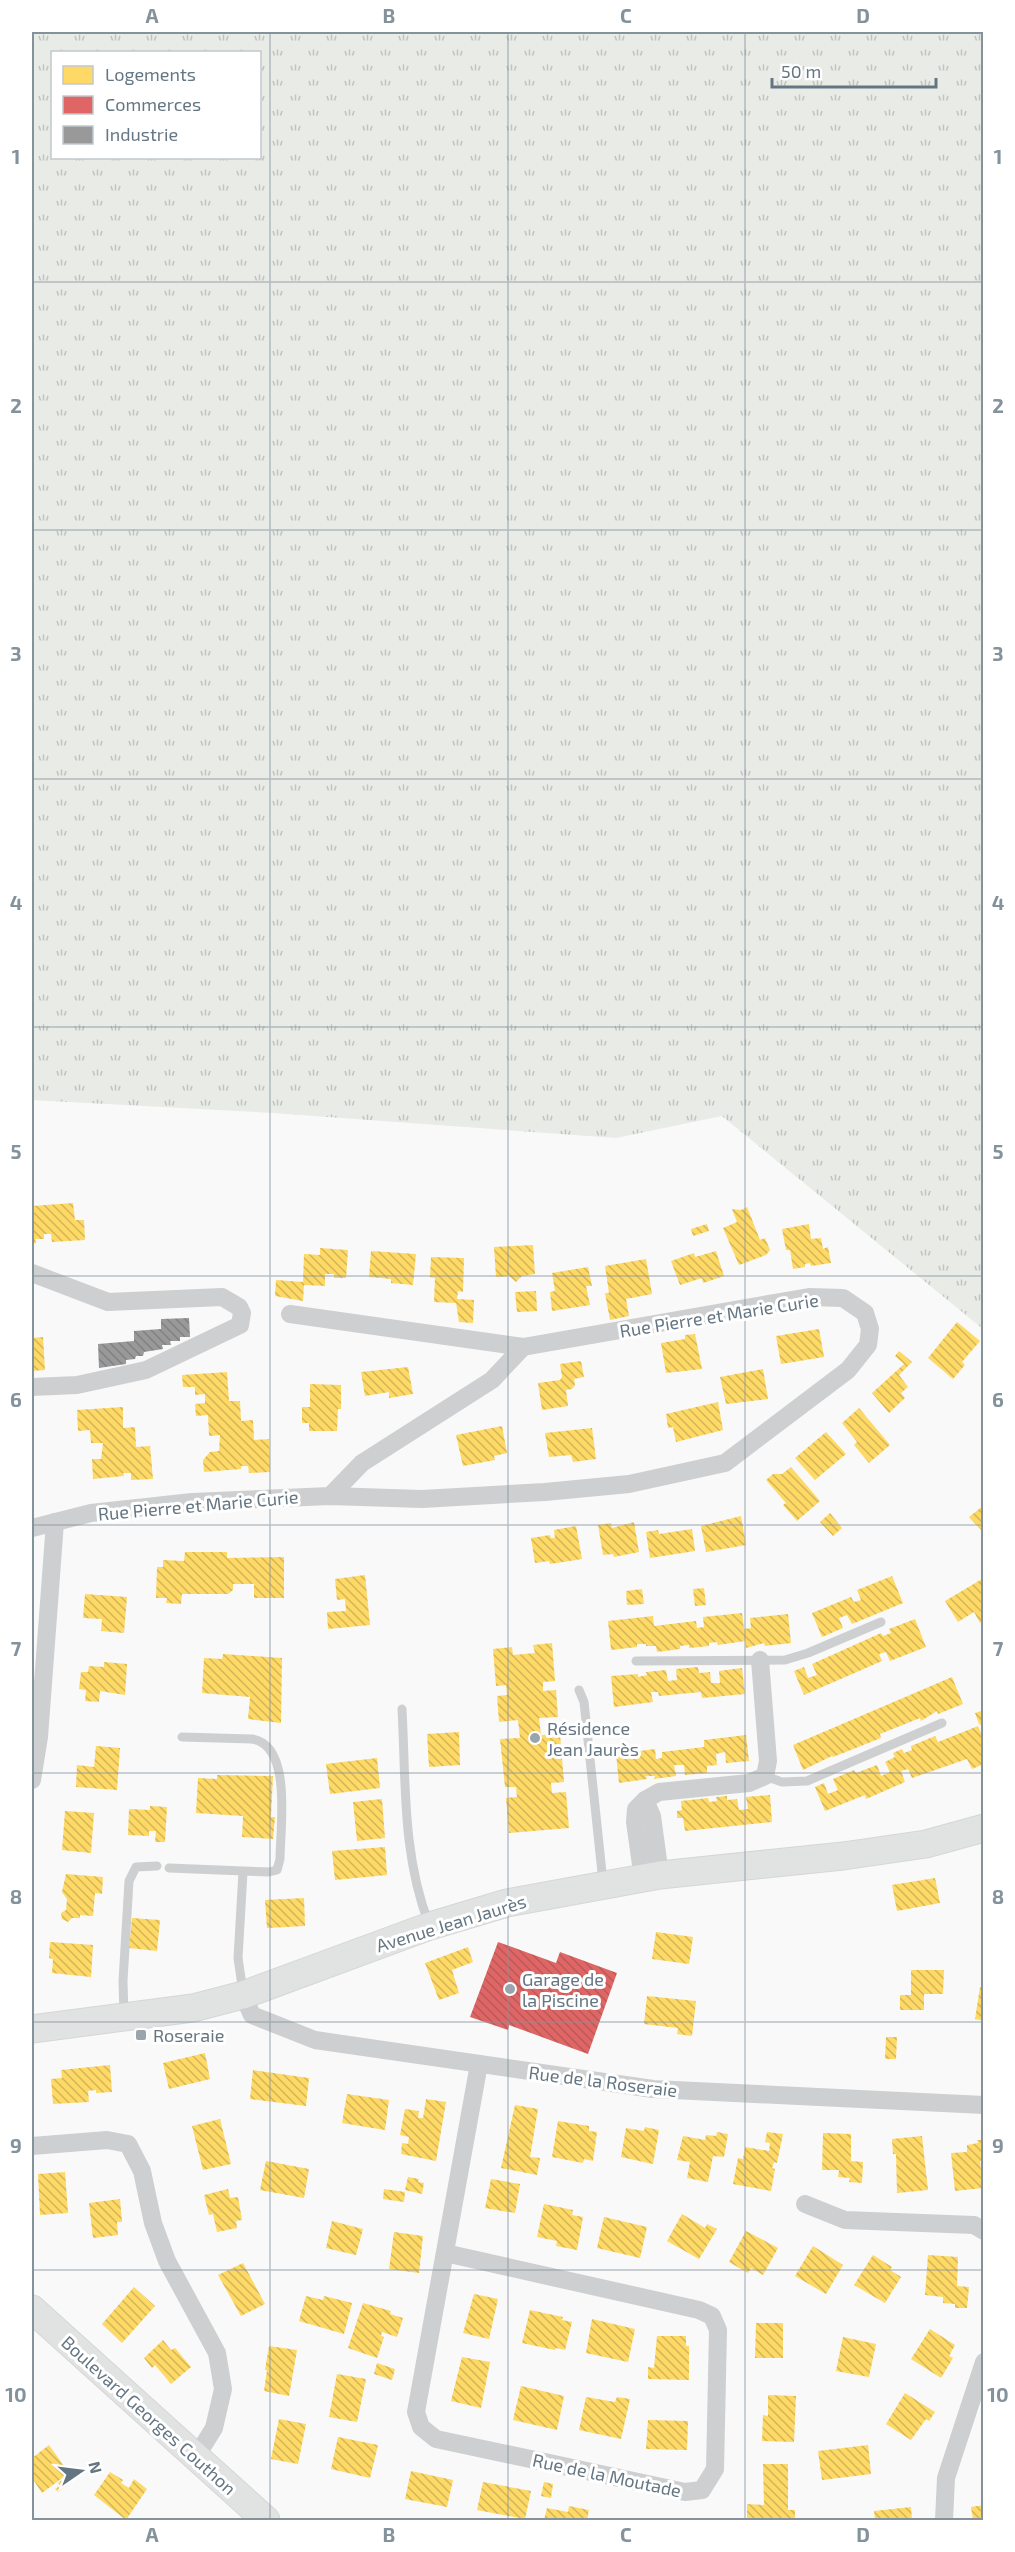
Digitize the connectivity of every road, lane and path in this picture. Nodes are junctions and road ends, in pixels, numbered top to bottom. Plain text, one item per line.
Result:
1 (32, 1273) edge
2 (290, 1314) dead end
3 (524, 1347) junction
4 (32, 1387) edge
5 (330, 1496) junction
6 (55, 1522) junction
7 (32, 1528) edge
8 (881, 1622) dead end
9 (760, 1660) junction
10 (636, 1661) dead end
11 (579, 1690) dead end
12 (402, 1709) dead end
13 (942, 1723) dead end
14 (182, 1737) dead end
15 (765, 1776) junction
16 (32, 1780) edge
17 (984, 1828) edge
18 (157, 1866) dead end
19 (169, 1868) dead end
20 (243, 1872) junction
21 (652, 1877) junction
22 (603, 1884) junction
23 (430, 1926) junction
24 (243, 1995) junction
25 (124, 2018) junction
26 (32, 2029) edge
27 (479, 2064) junction
28 (984, 2105) edge
29 (32, 2146) edge
30 (805, 2204) dead end
31 (984, 2231) edge
32 (445, 2253) junction
33 (32, 2309) edge
34 (984, 2362) edge
35 (196, 2457) junction
36 (266, 2520) edge
37 (944, 2520) edge

1 - 4 street
2 - 3 street, Rue Pierre et Marie Curie
3 - 5 street
3 - 5 street, Rue Pierre et Marie Curie
5 - 6 street, Rue Pierre et Marie Curie
6 - 7 street, Rue Pierre et Marie Curie
6 - 16 street
8 - 9 lane
9 - 10 lane
9 - 15 street
11 - 22 lane
12 - 23 lane
13 - 15 lane
14 - 20 lane
15 - 21 street
17 - 21 main road, Avenue Jean Jaurès
18 - 25 lane
19 - 20 lane
20 - 24 lane
21 - 22 main road, Avenue Jean Jaurès
22 - 23 main road, Avenue Jean Jaurès
23 - 24 main road, Avenue Jean Jaurès
24 - 25 main road, Avenue Jean Jaurès
24 - 27 street, Rue de la Roseraie
25 - 26 main road, Avenue Jean Jaurès
27 - 28 street, Rue de la Roseraie
27 - 32 street, Rue de la Moutade
29 - 35 street
30 - 31 street
32 - 32 street, Rue de la Moutade
33 - 35 main road, Boulevard Georges Couthon
34 - 37 street
35 - 36 main road, Boulevard Georges Couthon

